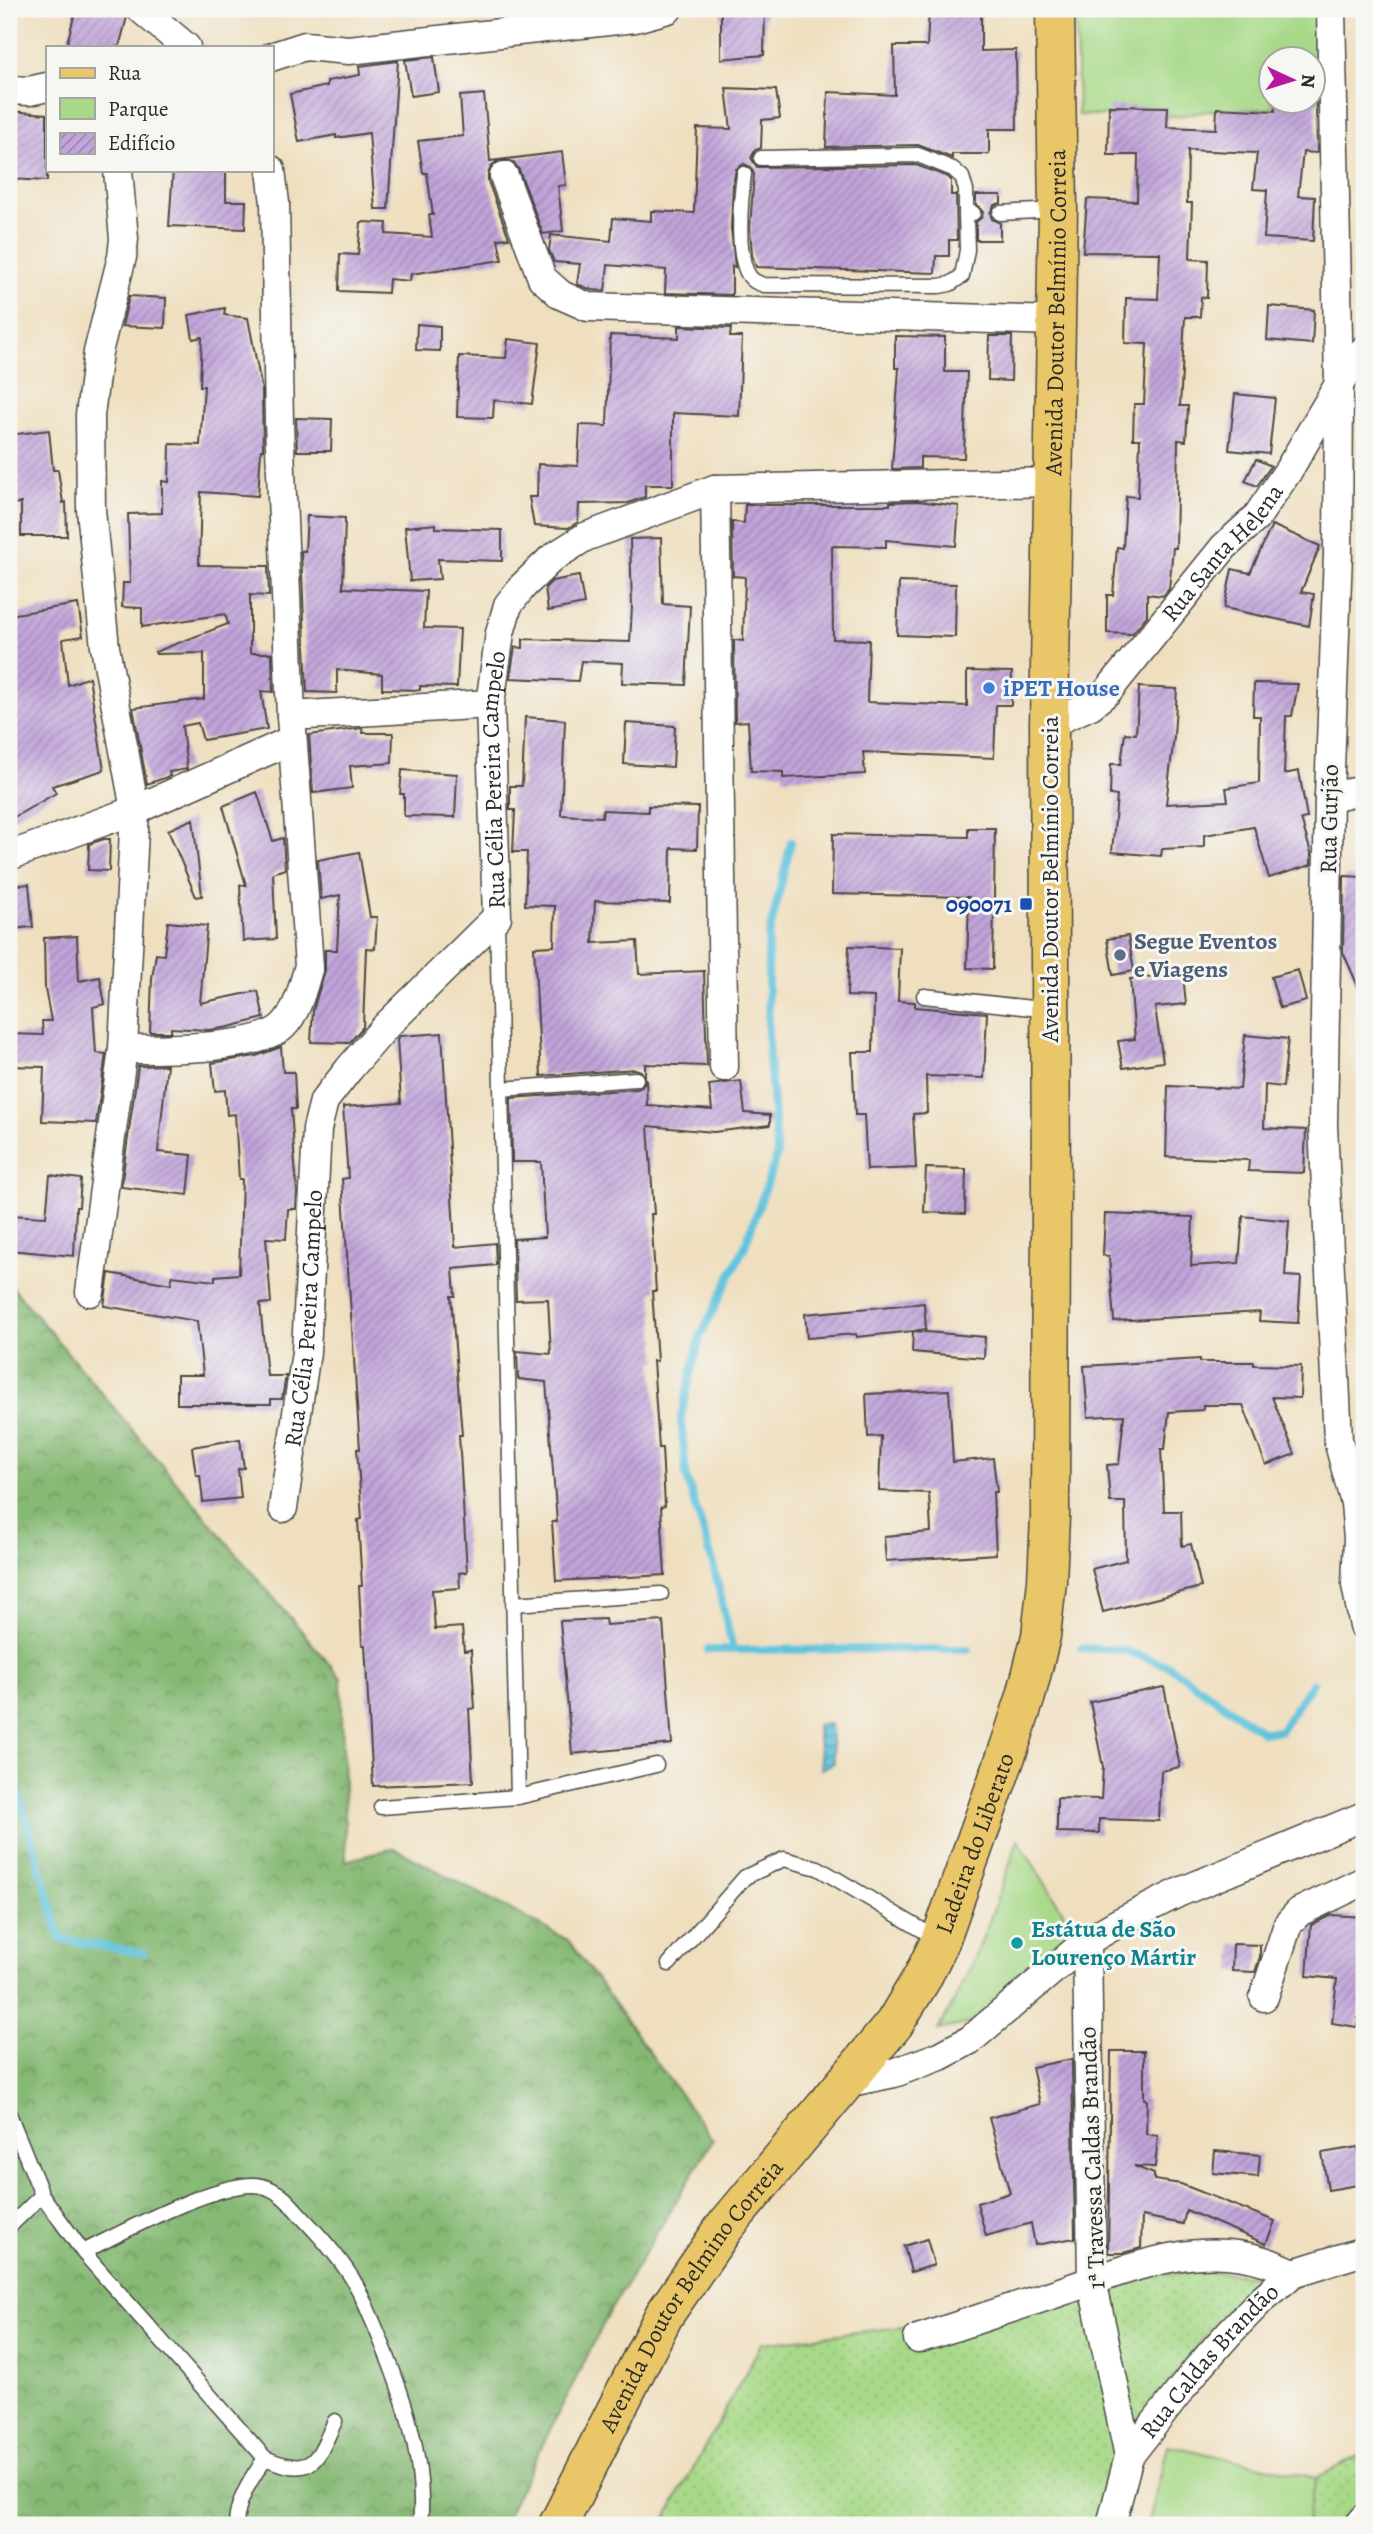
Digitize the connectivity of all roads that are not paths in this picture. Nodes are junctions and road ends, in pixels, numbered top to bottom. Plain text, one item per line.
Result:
1 (141, 9) edge
2 (668, 9) edge
3 (1055, 9) edge
4 (1331, 9) edge
5 (185, 46) edge
6 (273, 56) edge
7 (46, 87) edge
8 (9, 90) edge
9 (761, 158) dead end
10 (118, 172) edge
11 (271, 172) edge
12 (744, 174) dead end
13 (504, 176) dead end
14 (1058, 210) junction
15 (1000, 214) dead end
16 (1058, 321) junction
17 (1364, 350) edge
18 (1339, 384) junction
19 (1054, 482) junction
20 (715, 489) junction
21 (490, 704) junction
22 (1049, 724) junction
23 (291, 728) junction
24 (1364, 790) edge
25 (1329, 797) junction
26 (135, 810) junction
27 (9, 856) edge
28 (496, 917) junction
29 (924, 996) dead end
30 (1050, 1010) junction
31 (123, 1049) junction
32 (724, 1067) dead end
33 (636, 1079) dead end
34 (501, 1088) junction
35 (90, 1292) dead end
36 (283, 1508) dead end
37 (1047, 1581) joint
38 (662, 1594) dead end
39 (513, 1604) junction
40 (1364, 1626) edge
41 (656, 1765) dead end
42 (518, 1797) junction
43 (381, 1807) dead end
44 (1364, 1816) edge
45 (1364, 1881) edge
46 (940, 1941) junction
47 (1087, 1941) junction
48 (669, 1964) dead end
49 (1264, 1997) dead end
50 (846, 2083) junction
51 (9, 2114) edge
52 (42, 2195) junction
53 (9, 2227) edge
54 (1364, 2251) edge
55 (83, 2252) junction
56 (1293, 2273) junction
57 (1092, 2281) junction
58 (918, 2339) dead end
59 (335, 2421) dead end
60 (1129, 2456) junction
61 (265, 2458) junction
62 (1364, 2519) edge
63 (236, 2525) edge
64 (420, 2525) edge
65 (558, 2525) edge
66 (1111, 2525) edge
67 (1359, 2525) edge

1 - 5 street
2 - 6 street
3 - 14 main road, Avenida Doutor Belmínio Correia
4 - 18 street, Rua Gurjão
7 - 8 street
9 - 12 lane
10 - 26 street
11 - 23 street
13 - 16 street
14 - 15 lane
14 - 16 main road, Avenida Doutor Belmínio Correia
16 - 19 main road, Avenida Doutor Belmínio Correia
17 - 18 street, Rua Santa Helena
18 - 22 street, Rua Santa Helena
18 - 25 street, Rua Gurjão
19 - 20 street, Rua Célia Pereira Campelo
19 - 22 main road, Avenida Doutor Belmínio Correia
20 - 21 street, Rua Célia Pereira Campelo
20 - 32 street
21 - 23 street
21 - 28 street, Rua Célia Pereira Campelo
22 - 30 main road, Avenida Doutor Belmínio Correia
23 - 26 street
23 - 31 street
24 - 25 street
25 - 40 street, Rua Gurjão
26 - 27 street
26 - 31 street
28 - 34 lane
28 - 36 street, Rua Célia Pereira Campelo
29 - 30 lane
30 - 37 main road, Avenida Doutor Belmínio Correia
31 - 35 street
33 - 34 lane
34 - 39 lane
37 - 46 main road, Ladeira do Liberato
38 - 39 lane
39 - 42 lane
41 - 42 lane
42 - 43 lane
44 - 47 street
45 - 49 street
46 - 48 lane
46 - 50 main road, Ladeira do Liberato
47 - 50 street
47 - 57 street, 1ª Travessa Caldas Brandão
50 - 65 main road, Avenida Doutor Belmino Correia
51 - 52 lane
52 - 53 lane
52 - 55 lane
54 - 56 street, Rua Caldas Brandão
55 - 61 lane
55 - 64 lane
56 - 57 street
56 - 60 street, Rua Caldas Brandão
57 - 58 street
57 - 60 street, 1ª Travessa Caldas Brandão
59 - 61 lane
60 - 66 street, Rua Caldas Brandão
61 - 63 lane
62 - 67 street

